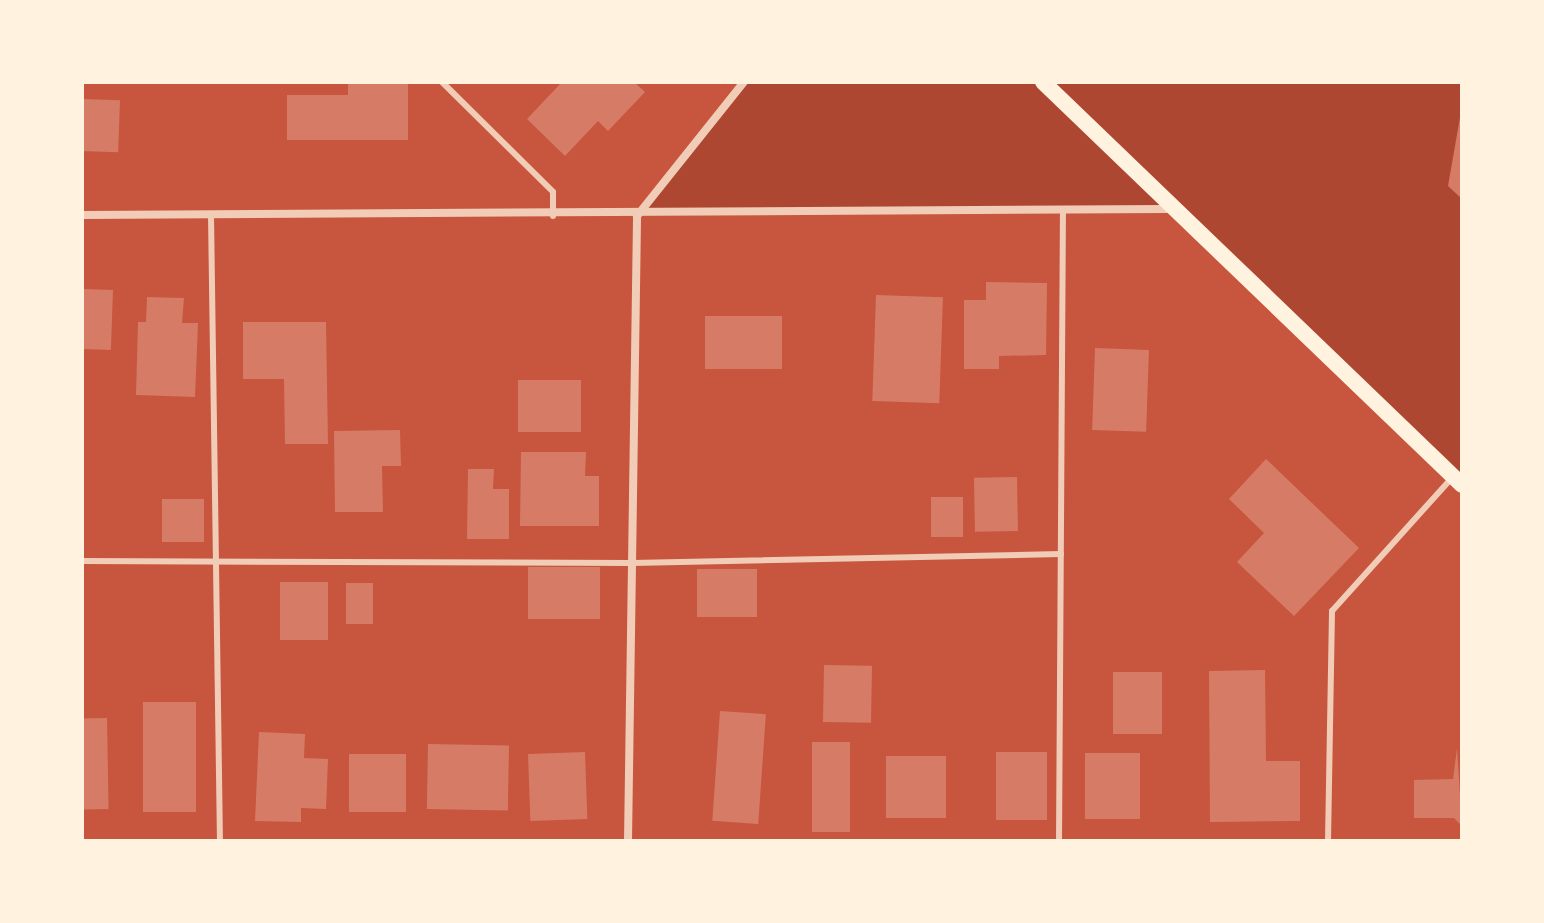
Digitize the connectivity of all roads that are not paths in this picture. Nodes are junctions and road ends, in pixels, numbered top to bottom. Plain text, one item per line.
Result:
1 (442, 82) edge
2 (744, 82) edge
3 (1043, 82) edge
4 (1168, 209) junction
5 (1063, 212) junction
6 (82, 215) edge
7 (211, 215) junction
8 (553, 216) junction
9 (637, 216) junction
10 (1458, 481) edge
11 (1061, 554) junction
12 (82, 561) edge
13 (216, 562) junction
14 (632, 563) junction
15 (220, 841) edge
16 (628, 841) edge
17 (1059, 841) edge
18 (1328, 841) edge

1 - 8 lane
2 - 9 street
3 - 4 main road
4 - 5 street
4 - 10 main road
5 - 9 street
5 - 11 lane
6 - 7 street
7 - 8 street
7 - 13 lane
8 - 9 street
9 - 14 street
10 - 18 lane
11 - 14 lane
11 - 17 lane
12 - 13 lane
13 - 14 lane
13 - 15 lane
14 - 16 street

